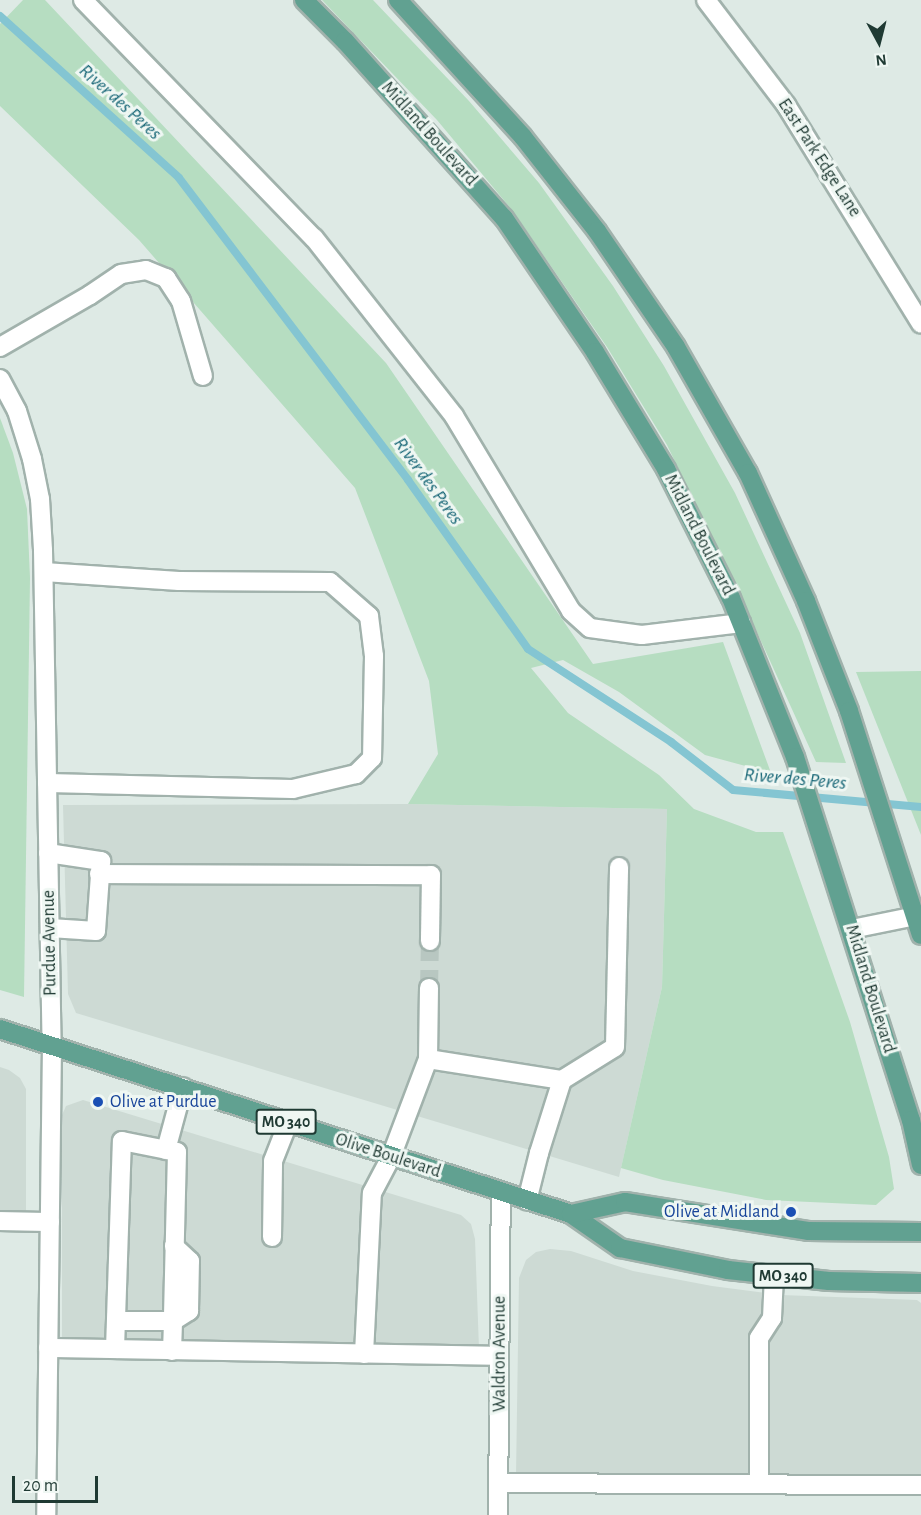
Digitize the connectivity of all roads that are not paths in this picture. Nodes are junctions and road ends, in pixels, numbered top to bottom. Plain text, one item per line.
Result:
1 (83, 0) edge
2 (304, 0) edge
3 (398, 0) edge
4 (705, 0) edge
5 (921, 324) edge
6 (0, 347) edge
7 (203, 376) dead end
8 (0, 379) edge
9 (44, 572) junction
10 (741, 623) junction
11 (47, 783) junction
12 (48, 853) junction
13 (619, 867) dead end
14 (99, 874) junction
15 (918, 915) edge
16 (50, 928) junction
17 (852, 929) junction
18 (921, 935) edge
19 (430, 941) tunnel mouth
20 (429, 988) tunnel mouth
21 (0, 1029) edge
22 (52, 1044) junction
23 (428, 1059) junction
24 (562, 1080) junction
25 (183, 1087) junction
26 (288, 1122) junction
27 (166, 1150) junction
28 (391, 1157) junction
29 (921, 1165) edge
30 (501, 1193) junction
31 (527, 1201) junction
32 (571, 1214) junction
33 (0, 1221) edge
34 (50, 1222) junction
35 (921, 1232) edge
36 (272, 1238) dead end
37 (774, 1275) junction
38 (921, 1284) edge
39 (117, 1321) junction
40 (173, 1321) junction
41 (48, 1348) junction
42 (115, 1349) junction
43 (172, 1351) junction
44 (364, 1354) junction
45 (500, 1356) junction
46 (759, 1482) junction
47 (499, 1483) junction
48 (921, 1485) edge
49 (46, 1515) edge
50 (498, 1515) edge

1 - 10 street
2 - 10 main road, Midland Boulevard
3 - 15 main road
4 - 5 street, East Park Edge Lane
6 - 7 street
8 - 9 street, Purdue Avenue
9 - 11 street, Purdue Avenue
9 - 11 street
10 - 17 main road, Midland Boulevard
11 - 12 street, Purdue Avenue
12 - 14 street
12 - 16 street, Purdue Avenue
13 - 24 street
14 - 16 street
14 - 19 street
15 - 17 street
15 - 18 main road
16 - 22 street, Purdue Avenue
17 - 29 main road, Midland Boulevard
20 - 23 street
21 - 22 main road, Olive Boulevard / MO 340
22 - 25 main road, Olive Boulevard / MO 340
22 - 34 street, Purdue Avenue
23 - 24 street
23 - 28 street
24 - 31 street
25 - 26 main road, Olive Boulevard / MO 340
25 - 27 street
26 - 28 main road, Olive Boulevard / MO 340
26 - 36 street
27 - 39 street
27 - 40 street
28 - 30 main road, Olive Boulevard / MO 340
28 - 44 street
30 - 31 main road, Olive Boulevard / MO 340
30 - 45 street, Waldron Avenue
31 - 32 main road, Olive Boulevard / MO 340
32 - 35 main road, Olive Boulevard / MO 340
32 - 37 main road, Olive Boulevard / MO 340
33 - 34 street
34 - 41 street, Purdue Avenue
37 - 38 main road, Olive Boulevard / MO 340
37 - 46 street
39 - 40 street
39 - 42 street
40 - 43 street
41 - 42 street
41 - 49 street, Purdue Avenue
42 - 43 street
43 - 44 street
44 - 45 street
45 - 47 street, Waldron Avenue
46 - 47 street
46 - 48 street
47 - 50 street, Waldron Avenue

